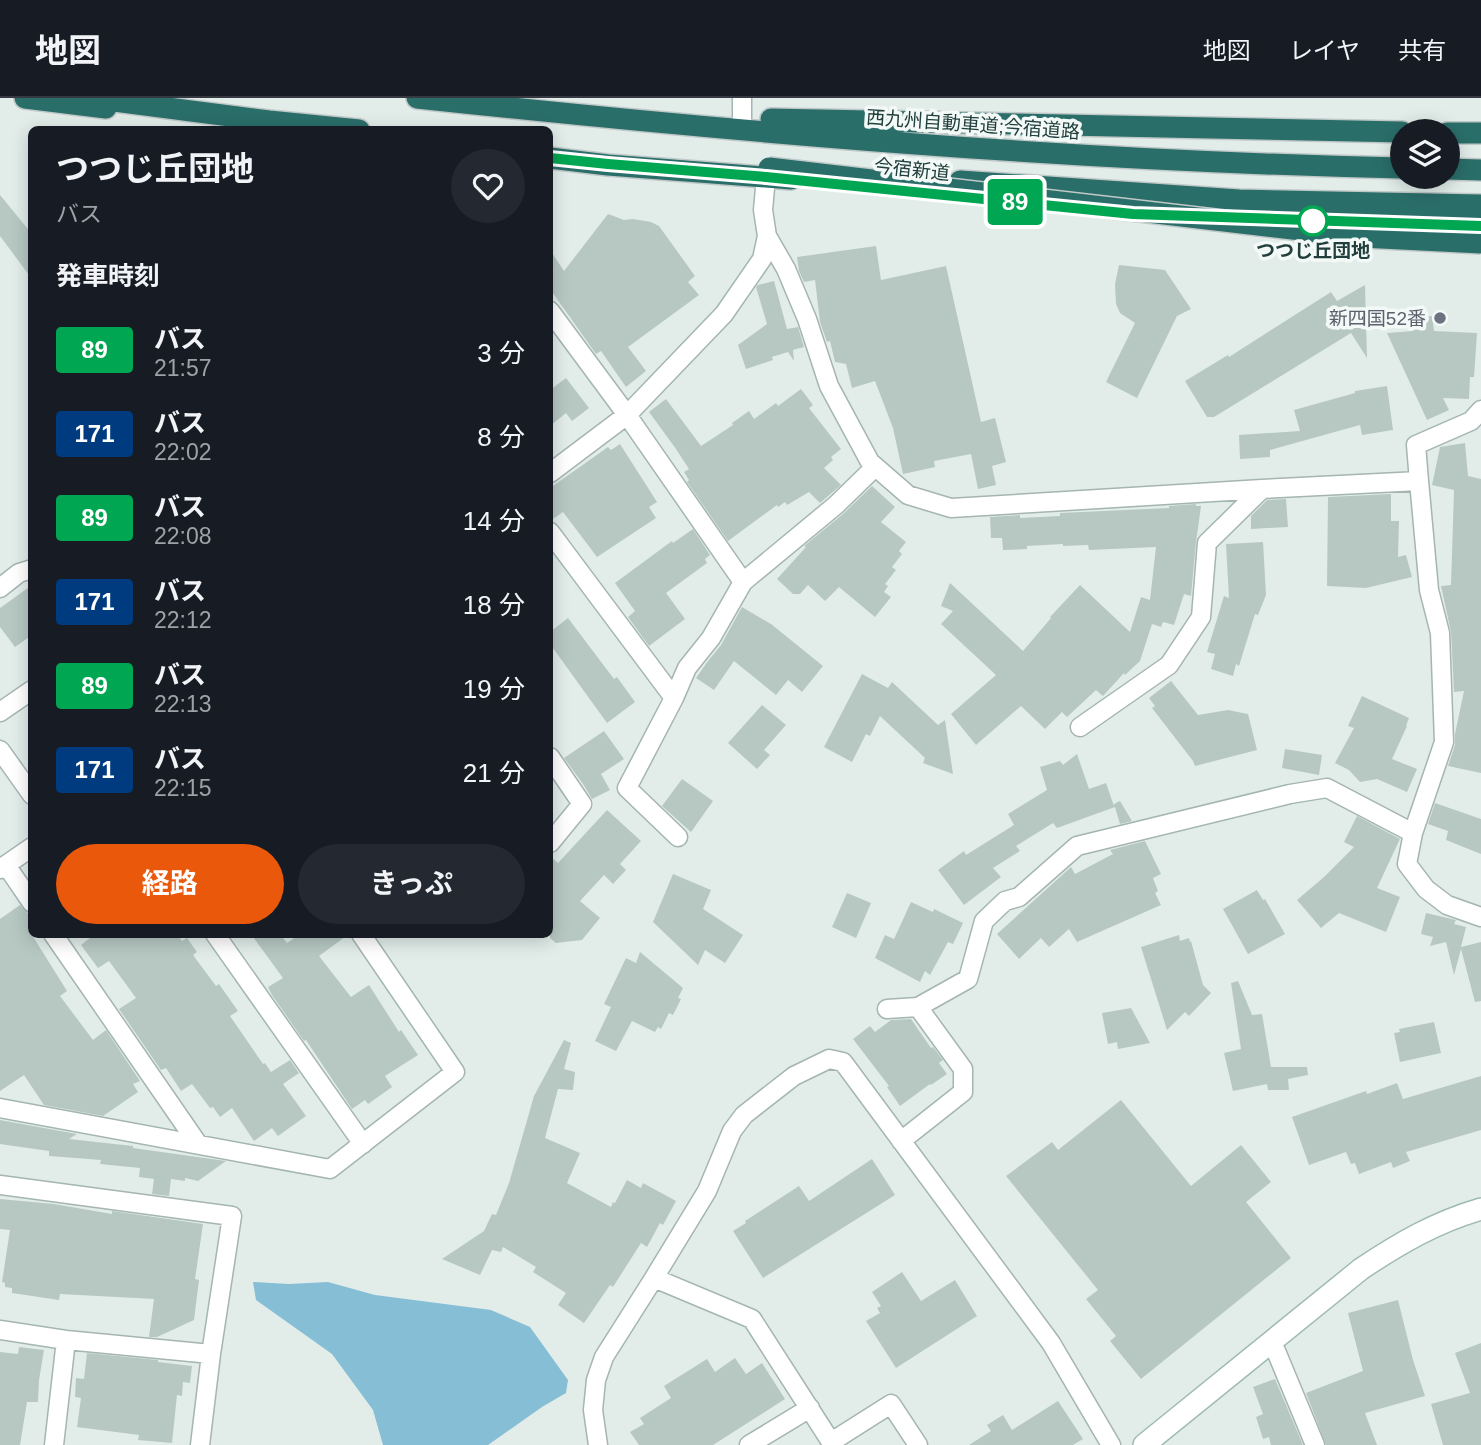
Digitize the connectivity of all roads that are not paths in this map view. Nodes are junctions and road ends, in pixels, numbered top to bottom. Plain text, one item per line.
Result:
1 (25, 98) edge
2 (91, 98) edge
3 (417, 98) edge
4 (531, 98) edge
5 (742, 108) edge
6 (259, 126) edge
7 (319, 126) edge
8 (1390, 132) edge
9 (1460, 133) edge
10 (1481, 134) edge
11 (553, 147) edge
12 (553, 158) edge
13 (1390, 168) edge
14 (1460, 169) edge
15 (1481, 170) edge
16 (768, 172) junction
17 (1481, 205) edge
18 (1481, 226) edge
19 (767, 236) junction
20 (1481, 243) edge
21 (553, 315) edge
22 (1481, 410) edge
23 (627, 415) junction
24 (875, 467) junction
25 (553, 471) edge
26 (1419, 481) junction
27 (1262, 489) junction
28 (553, 536) edge
29 (28, 570) edge
30 (743, 582) junction
31 (0, 588) edge
32 (28, 693) edge
33 (674, 698) junction
34 (0, 712) edge
35 (1080, 727) dead end
36 (0, 750) edge
37 (553, 761) edge
38 (28, 789) edge
39 (1413, 832) junction
40 (678, 837) dead end
41 (553, 839) edge
42 (28, 850) edge
43 (3, 867) edge
44 (28, 898) edge
45 (1481, 917) edge
46 (56, 938) edge
47 (218, 938) edge
48 (364, 938) edge
49 (918, 1007) junction
50 (887, 1009) dead end
51 (0, 1108) edge
52 (901, 1141) junction
53 (198, 1144) junction
54 (363, 1144) junction
55 (0, 1185) edge
56 (1481, 1209) edge
57 (654, 1278) junction
58 (0, 1330) edge
59 (66, 1340) junction
60 (1269, 1344) junction
61 (211, 1354) junction
62 (810, 1408) junction
63 (54, 1445) edge
64 (200, 1445) edge
65 (598, 1445) edge
66 (749, 1445) edge
67 (918, 1445) edge
68 (1111, 1445) edge
69 (1144, 1445) edge
70 (1315, 1445) edge

1 - 6 highway
2 - 7 highway
3 - 13 highway, 西九州自動車道;今宿道路
4 - 5 highway
5 - 8 highway
9 - 10 highway
11 - 16 highway
12 - 16 highway, 今宿新道
14 - 15 highway
16 - 17 highway, bridge
16 - 18 highway, 今宿新道
16 - 19 street
16 - 20 highway, bridge
19 - 23 street
19 - 24 street
21 - 23 street
22 - 26 street
23 - 25 street
23 - 30 street
24 - 27 street
24 - 30 street
26 - 27 street
26 - 39 street
27 - 35 street
28 - 33 street
29 - 31 street
30 - 33 street
32 - 34 street
33 - 40 street
36 - 38 street
37 - 41 street
39 - 45 street
39 - 49 street
42 - 43 street
43 - 44 street
46 - 53 street
47 - 54 street
48 - 54 street
49 - 50 street
49 - 52 street
51 - 53 street
52 - 57 street
52 - 68 street
53 - 54 street
55 - 61 street
56 - 60 street
57 - 62 street
57 - 65 street
58 - 59 street
59 - 61 street
59 - 63 street
60 - 69 street
60 - 70 street
61 - 64 street
62 - 66 street
62 - 67 street

